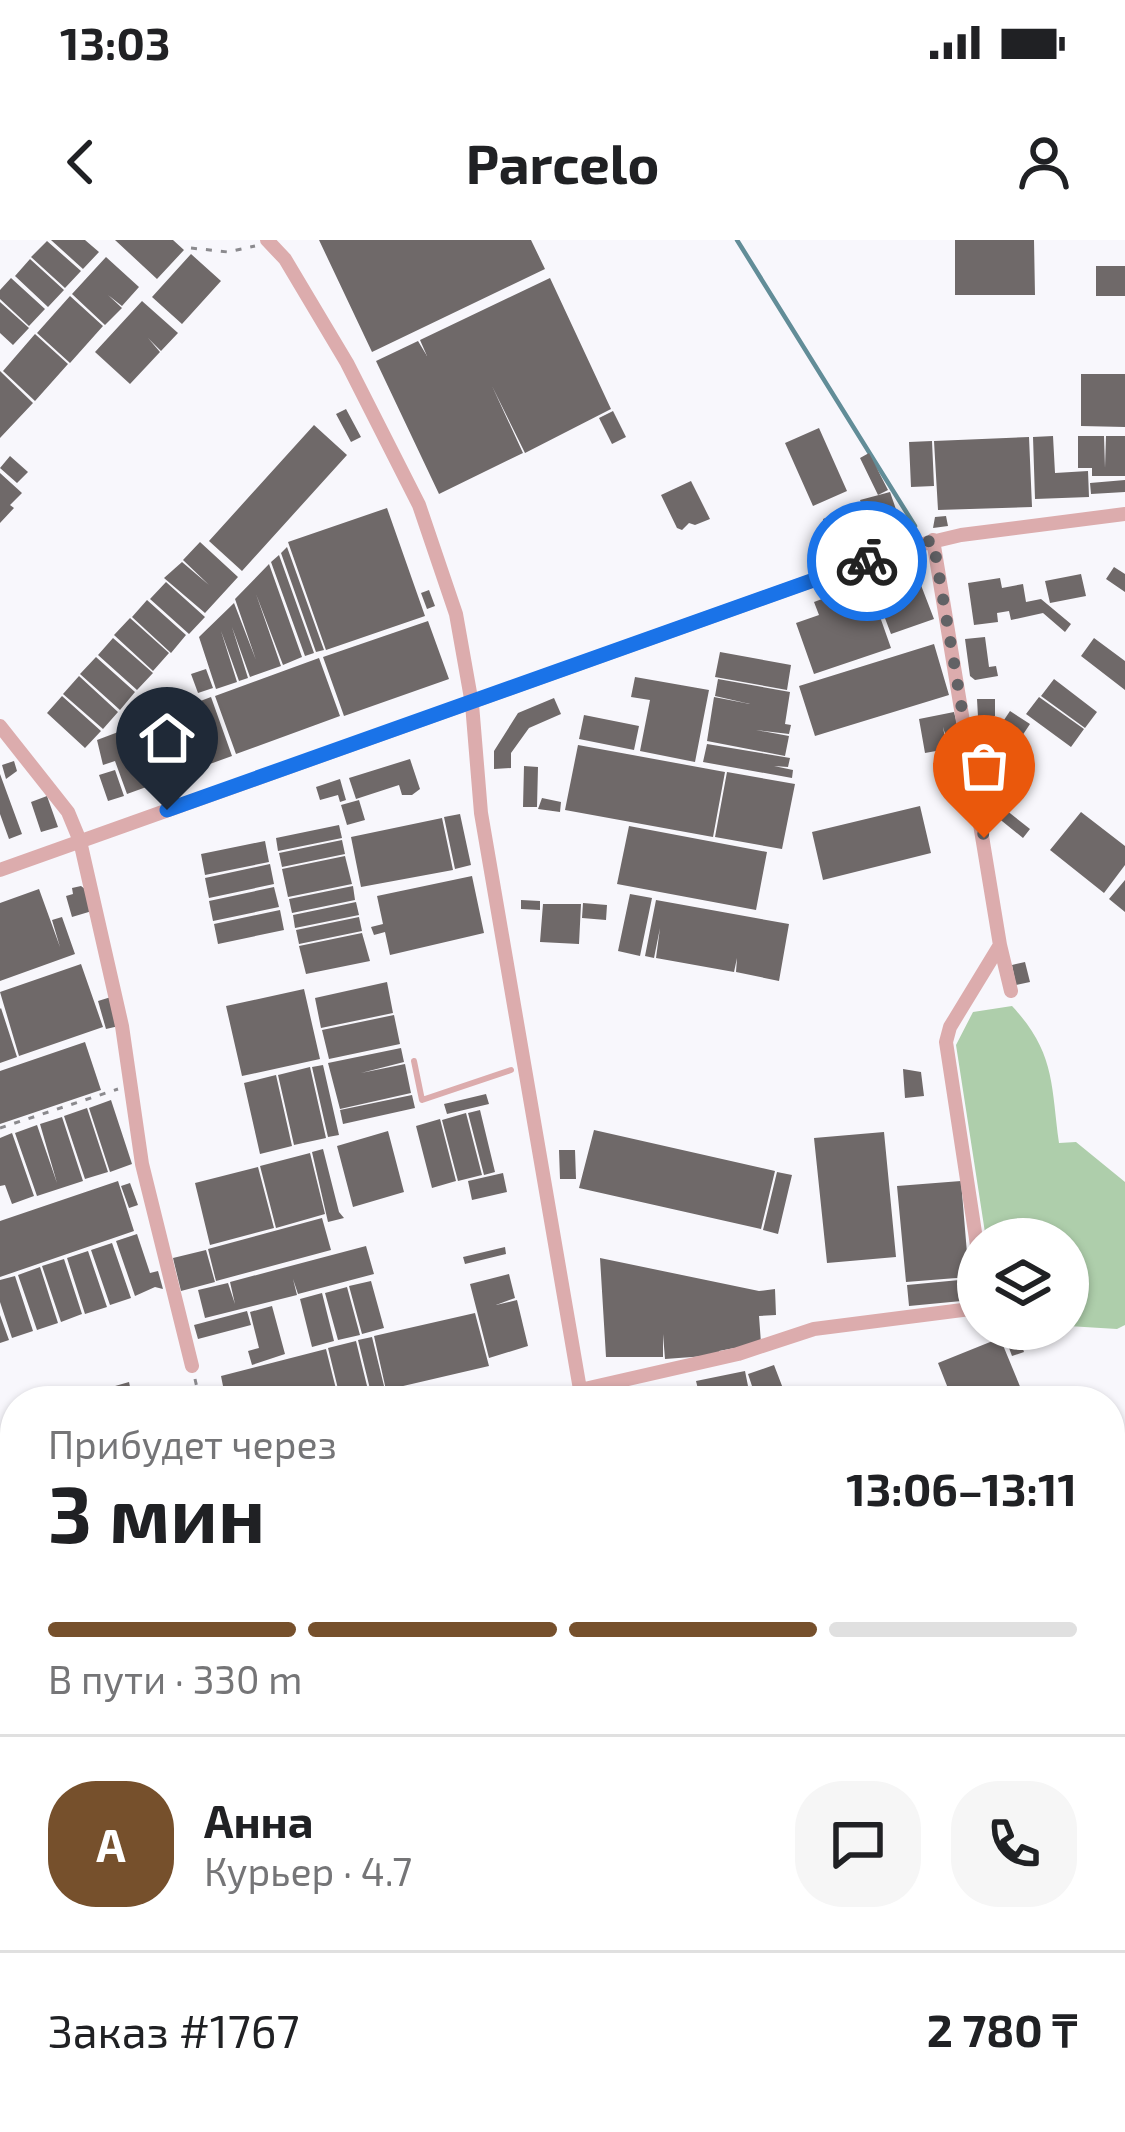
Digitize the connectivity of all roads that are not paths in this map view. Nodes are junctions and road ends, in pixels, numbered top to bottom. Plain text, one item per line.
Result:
1 (268, 241) edge
2 (1125, 514) edge
3 (933, 540) junction
4 (472, 704) junction
5 (0, 726) edge
6 (80, 841) junction
7 (0, 870) edge
8 (1000, 945) junction
9 (1011, 991) dead end
10 (414, 1061) dead end
11 (517, 1068) junction
12 (973, 1218) edge
13 (957, 1311) edge
14 (192, 1366) road end
15 (579, 1386) edge
16 (618, 1386) edge

1 - 4 street
2 - 3 street
3 - 4 street
3 - 8 street
4 - 6 street
4 - 11 street
5 - 6 street
6 - 7 street
6 - 14 street
8 - 9 street
8 - 12 street
10 - 11 lane
11 - 15 street
13 - 16 street

